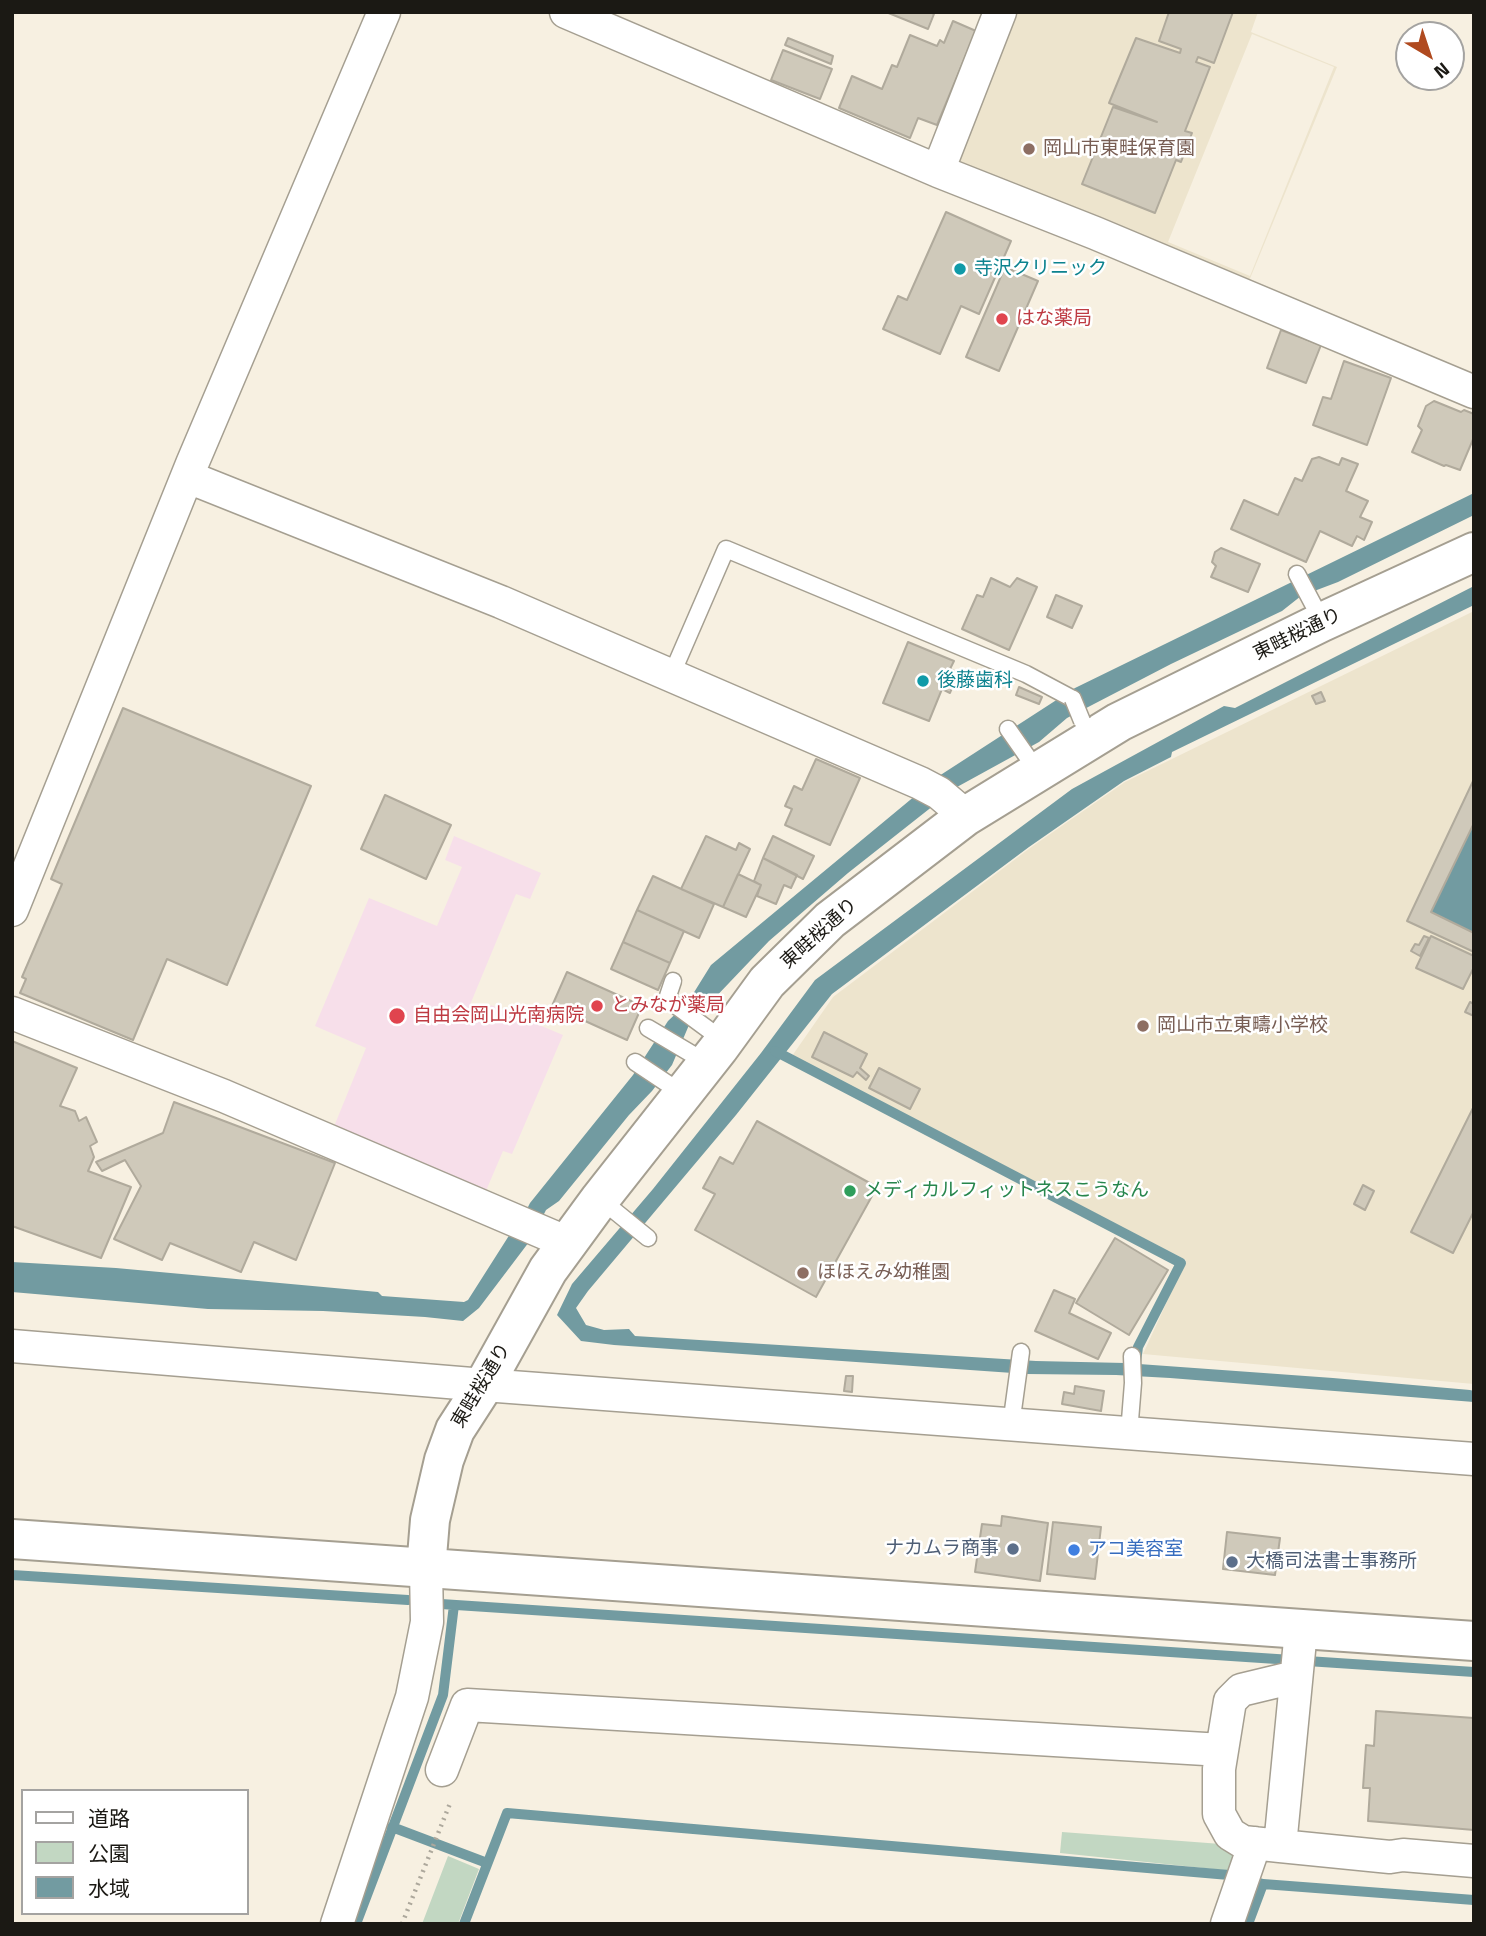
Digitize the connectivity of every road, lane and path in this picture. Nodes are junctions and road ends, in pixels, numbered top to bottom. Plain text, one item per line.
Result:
1 (384, 12) edge
2 (566, 12) edge
3 (1000, 12) edge
4 (938, 171) junction
5 (1474, 392) edge
6 (188, 477) junction
7 (1474, 552) edge
8 (1297, 574) dead end
9 (1316, 611) junction
10 (671, 676) junction
11 (1008, 729) dead end
12 (1087, 730) junction
13 (1031, 762) junction
14 (942, 797) junction
15 (12, 909) edge
16 (673, 982) dead end
17 (12, 1013) edge
18 (652, 1030) dead end
19 (701, 1043) junction
20 (635, 1062) dead end
21 (672, 1086) junction
22 (611, 1208) junction
23 (543, 1232) junction
24 (649, 1238) dead end
25 (12, 1346) edge
26 (1021, 1352) dead end
27 (1132, 1356) dead end
28 (484, 1385) junction
29 (1011, 1425) junction
30 (1129, 1433) junction
31 (1474, 1459) edge
32 (12, 1539) edge
33 (426, 1569) junction
34 (1474, 1641) edge
35 (1297, 1656) junction
36 (1222, 1750) junction
37 (442, 1770) dead end
38 (436, 1837) dead end
39 (1474, 1861) edge
40 (1255, 1862) junction
41 (337, 1924) edge
42 (402, 1924) edge
43 (1227, 1924) edge

1 - 6 street
2 - 4 street
3 - 4 street
4 - 5 street
6 - 10 street
6 - 15 street
7 - 9 street, 東畦桜通り
8 - 9 lane
9 - 12 street, 東畦桜通り
10 - 12 lane, bridge
10 - 14 street
11 - 13 lane
12 - 13 street, 東畦桜通り
13 - 14 street, 東畦桜通り
14 - 19 street, 東畦桜通り
16 - 19 lane
17 - 23 street
18 - 19 lane
19 - 21 street, 東畦桜通り
20 - 21 lane
21 - 22 street, 東畦桜通り
22 - 23 street, 東畦桜通り
22 - 24 lane
23 - 28 street, 東畦桜通り
25 - 28 street
26 - 29 lane
27 - 30 lane
28 - 29 street
28 - 33 street, 東畦桜通り
29 - 30 street
30 - 31 street
32 - 33 street
33 - 35 street
33 - 41 street
34 - 35 street
35 - 36 street
35 - 40 street
36 - 37 street
36 - 40 street
38 - 42 path
39 - 40 street
40 - 43 street

